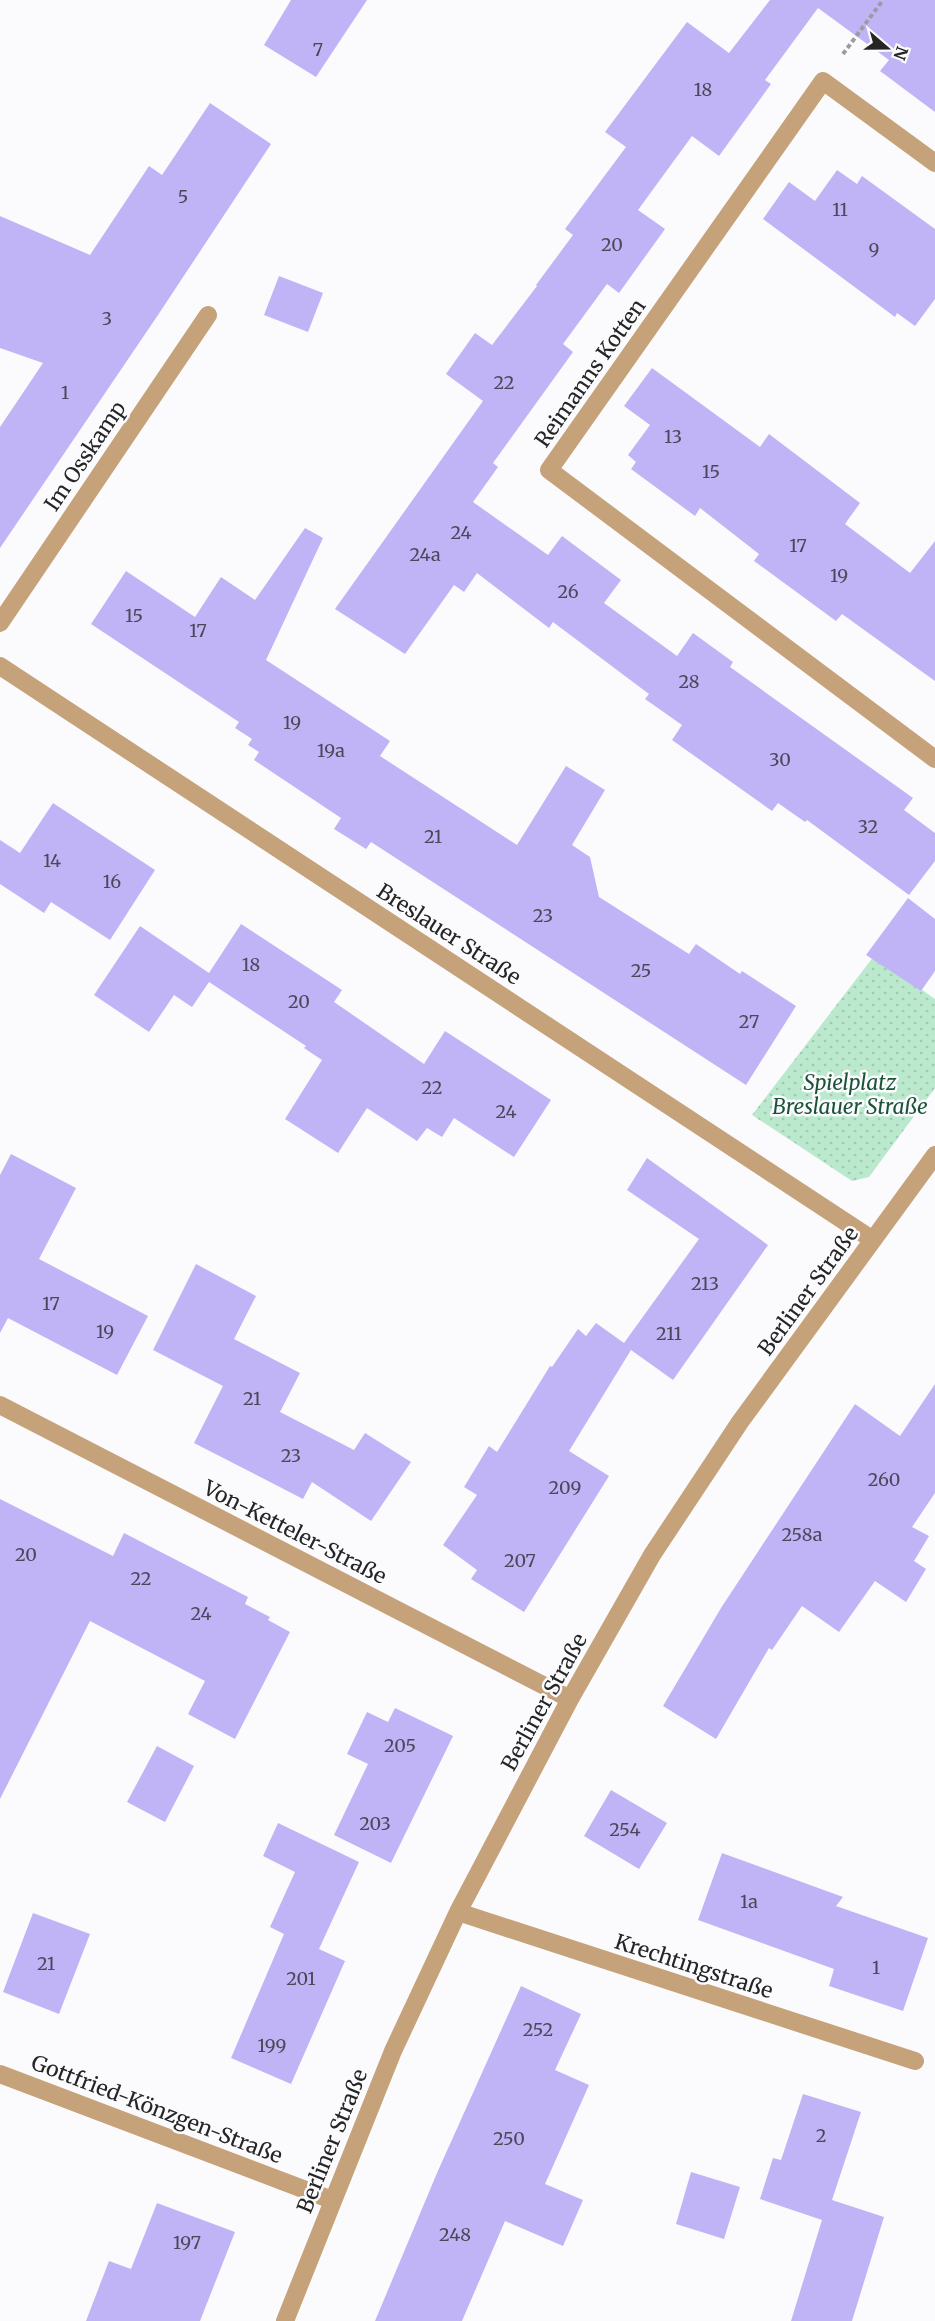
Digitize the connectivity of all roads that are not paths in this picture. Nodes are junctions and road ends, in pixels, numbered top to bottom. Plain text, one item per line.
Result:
1 (935, 163) edge
2 (208, 315) dead end
3 (0, 623) edge
4 (0, 666) edge
5 (935, 759) edge
6 (935, 1155) edge
7 (873, 1240) junction
8 (0, 1405) edge
9 (570, 1699) junction
10 (458, 1912) junction
11 (915, 2061) dead end
12 (0, 2074) edge
13 (332, 2200) junction
14 (285, 2321) edge

1 - 5 street, Reimanns Kotten
2 - 3 street, Im Osskamp
4 - 7 street, Breslauer Straße
6 - 7 street, Berliner Straße
7 - 9 street, Berliner Straße
8 - 9 street, Von-Ketteler-Straße
9 - 10 street, Berliner Straße
10 - 11 street, Krechtingstraße
10 - 13 street, Berliner Straße
12 - 13 street, Gottfried-Könzgen-Straße
13 - 14 street, Berliner Straße

